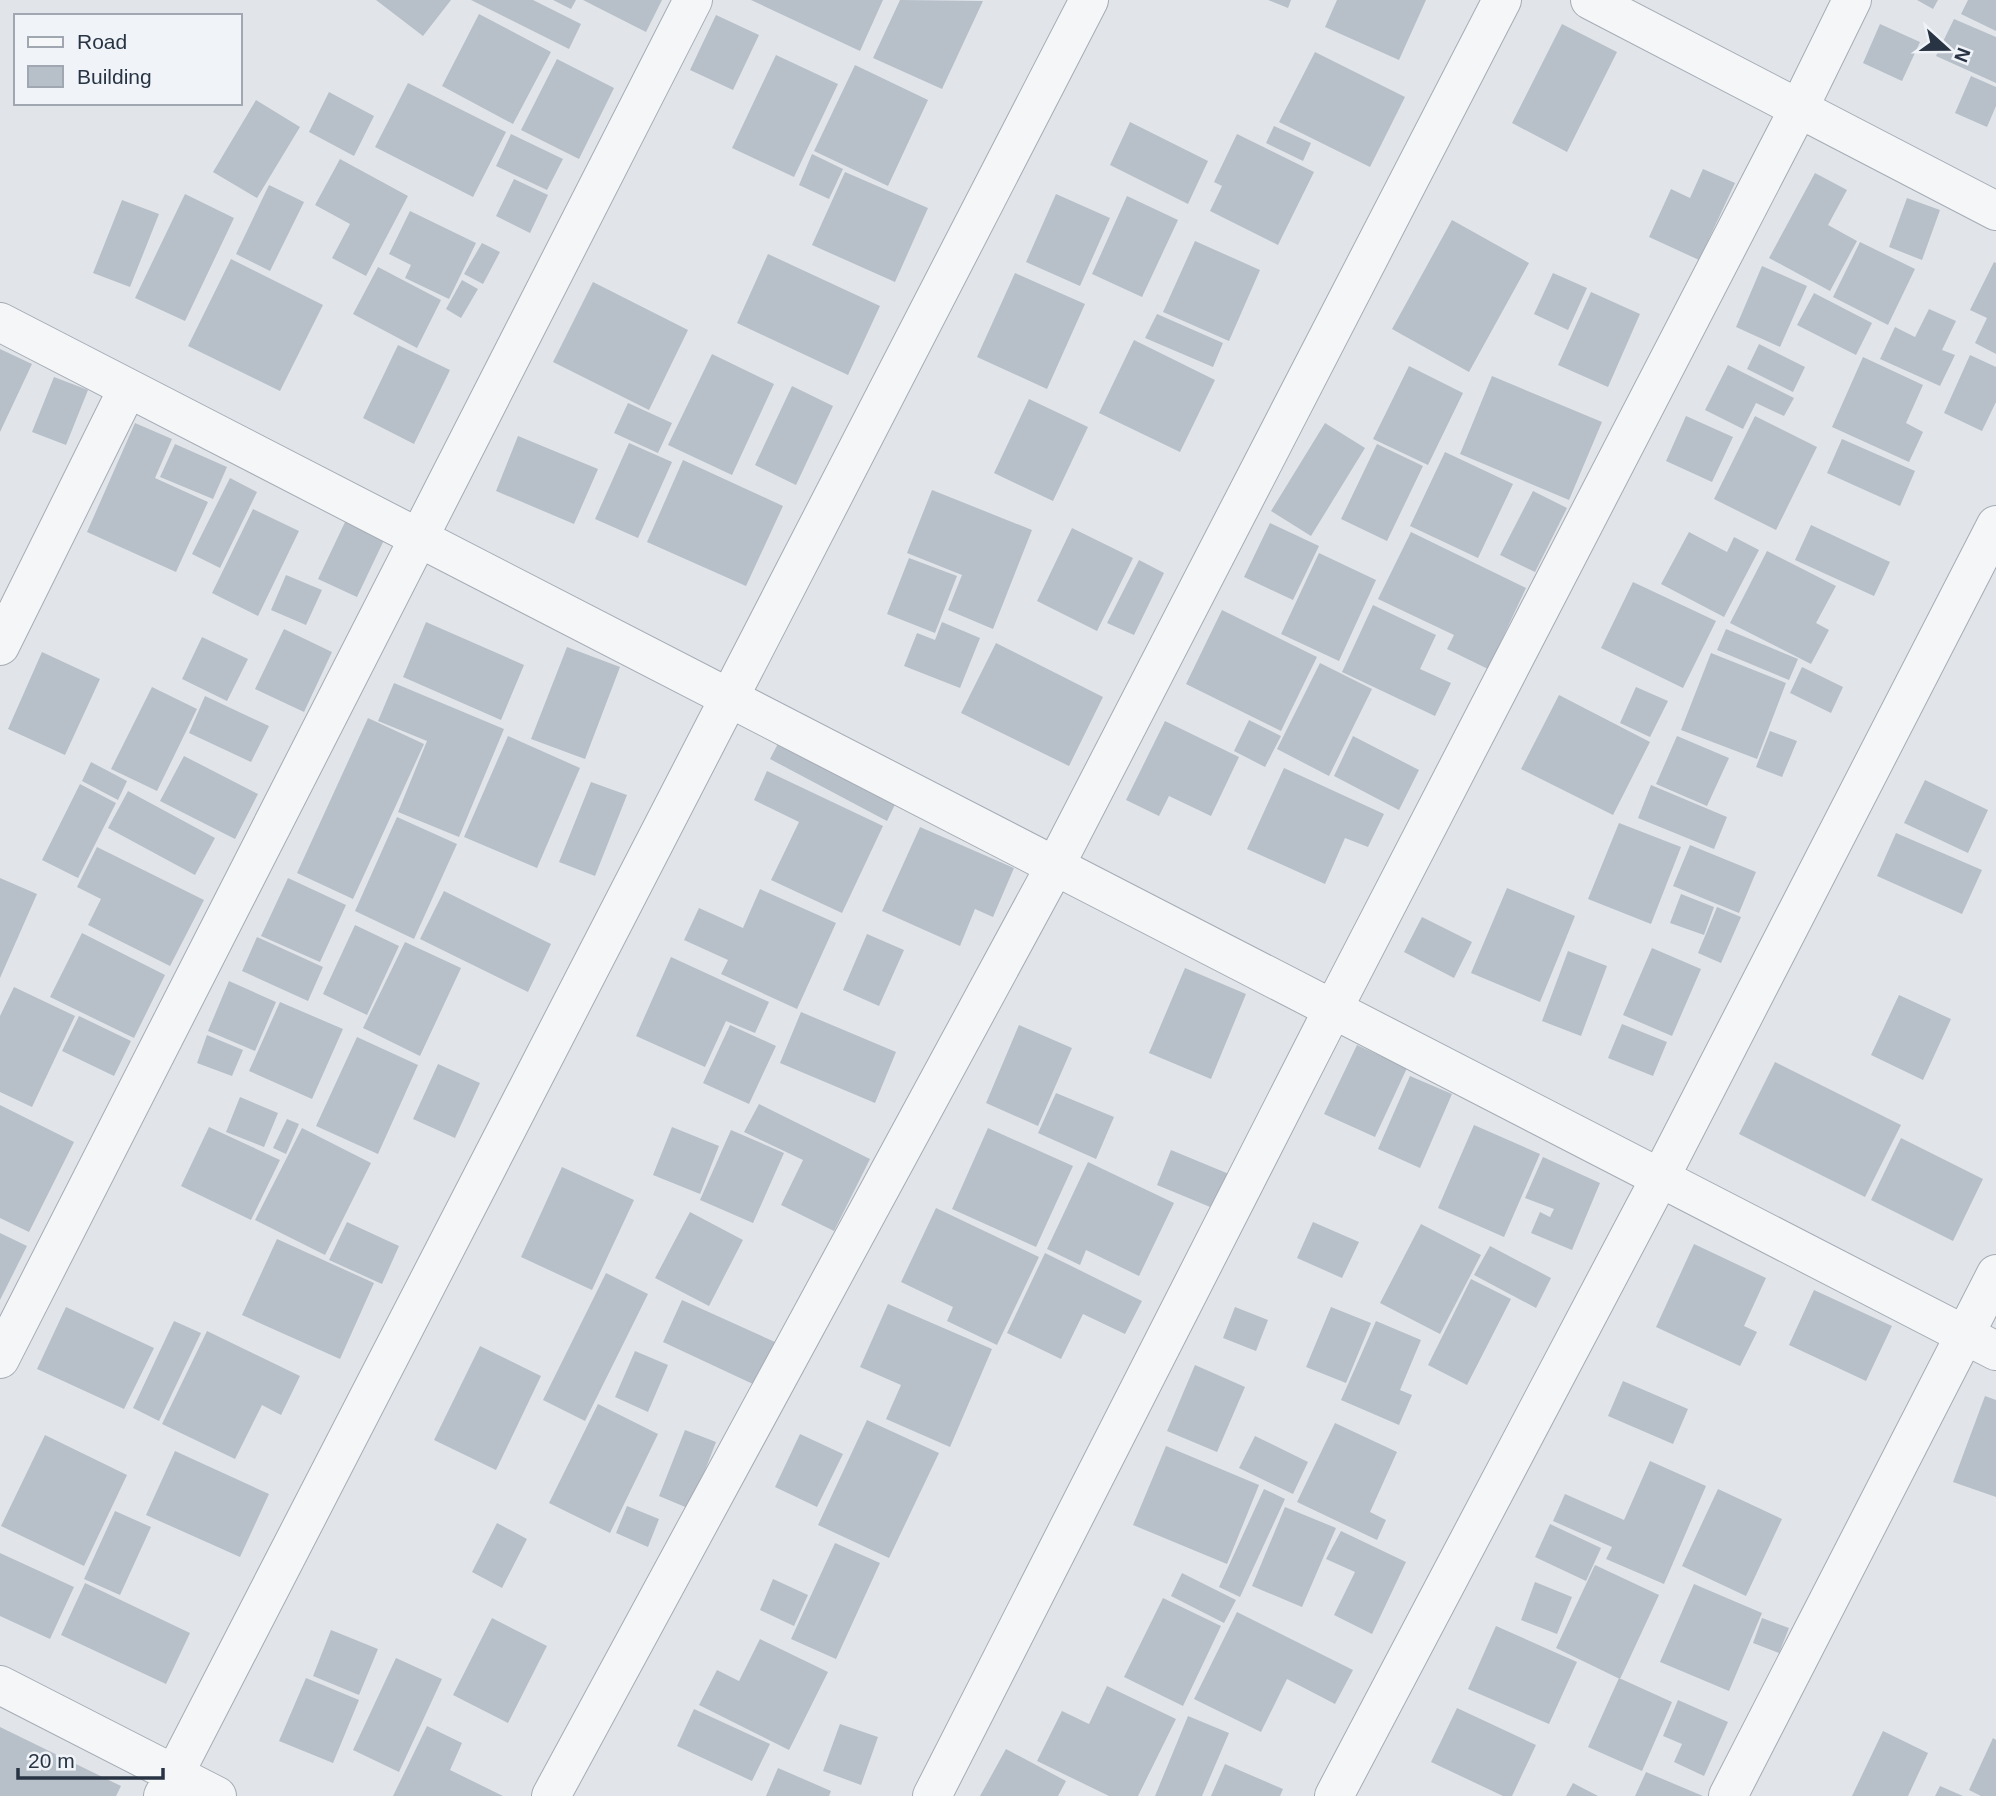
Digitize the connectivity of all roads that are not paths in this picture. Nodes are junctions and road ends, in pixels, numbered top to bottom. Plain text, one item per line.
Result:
1 (693, 0) edge
2 (1089, 0) edge
3 (1502, 0) edge
4 (1590, 0) edge
5 (1852, 0) edge
6 (1798, 110) junction
7 (1996, 211) edge
8 (0, 322) edge
9 (128, 388) junction
10 (1996, 525) edge
11 (420, 539) junction
12 (0, 646) edge
13 (729, 698) junction
14 (1055, 866) junction
15 (1333, 1009) junction
16 (1660, 1178) junction
17 (1996, 1274) edge
18 (1980, 1343) edge
19 (0, 1359) edge
20 (0, 1685) edge
21 (169, 1785) edge
22 (217, 1796) edge
23 (551, 1796) edge
24 (932, 1796) edge
25 (1334, 1796) edge
26 (1728, 1796) edge

1 - 11 street
2 - 13 street
3 - 14 street
4 - 6 street
5 - 6 street
6 - 7 street
6 - 15 street
8 - 9 street
9 - 11 street
9 - 12 street
10 - 16 street
11 - 13 street
11 - 19 street
13 - 14 street
13 - 21 street
14 - 15 street
14 - 23 street
15 - 16 street
15 - 24 street
16 - 18 street
16 - 25 street
17 - 18 street
18 - 26 street
20 - 21 street
21 - 22 street

